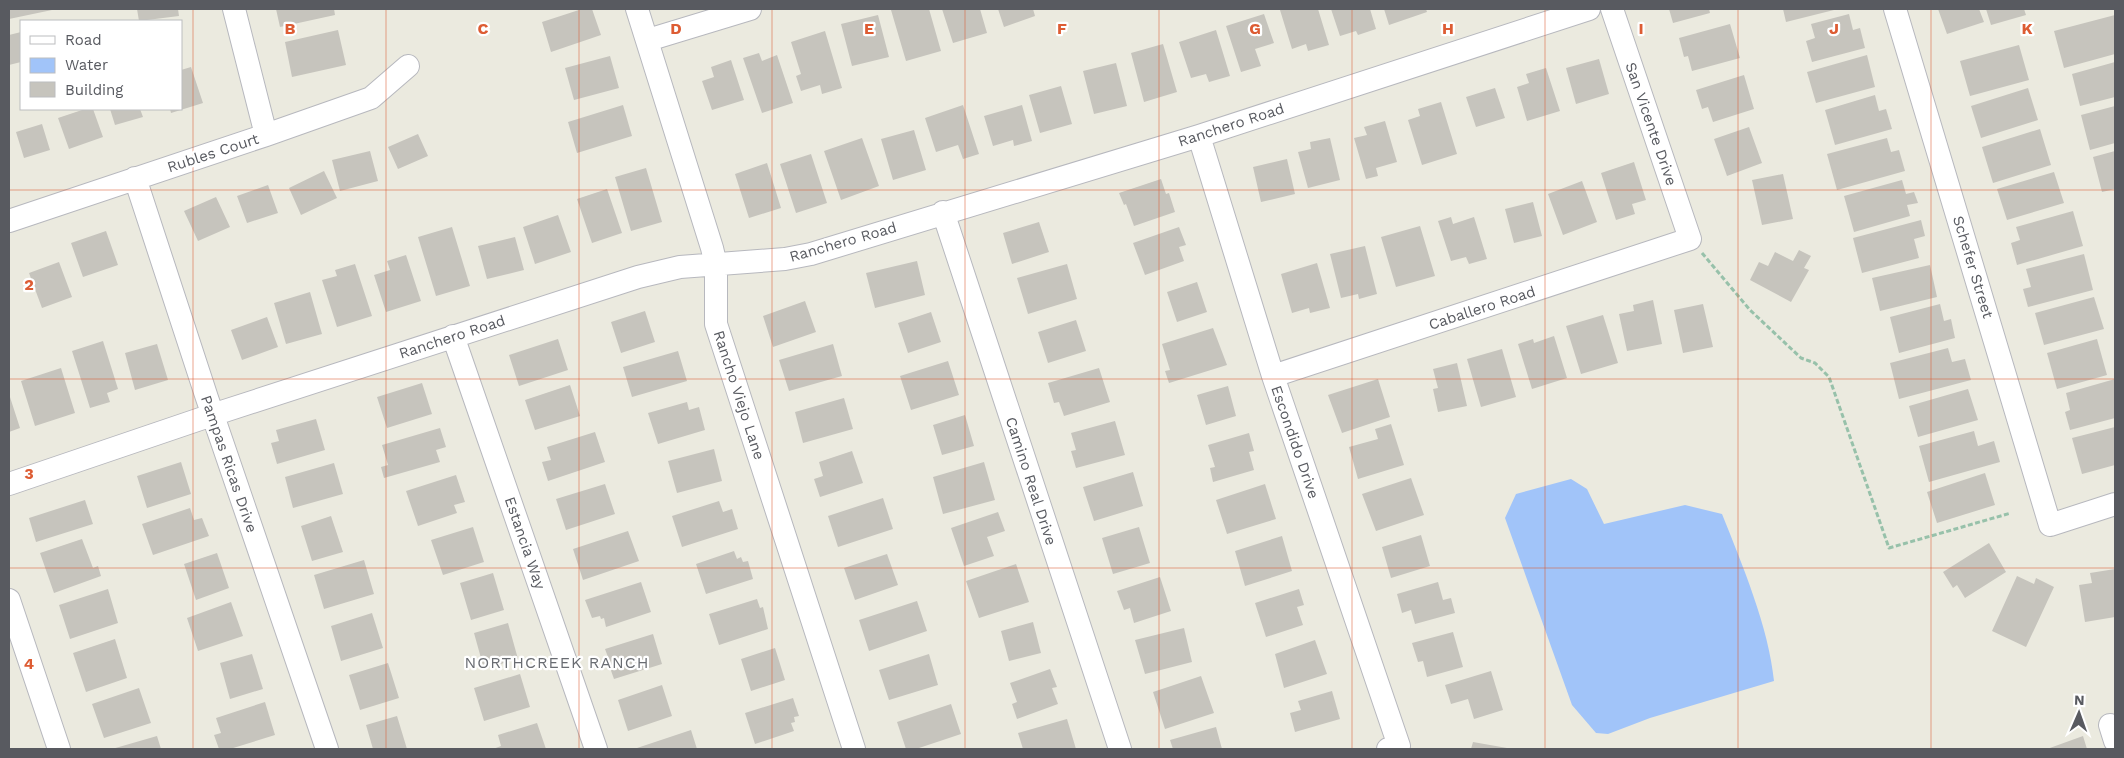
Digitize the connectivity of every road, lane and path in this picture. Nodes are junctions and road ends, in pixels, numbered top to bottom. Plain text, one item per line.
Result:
1 (234, 9) edge
2 (637, 9) edge
3 (750, 9) edge
4 (1589, 9) edge
5 (1612, 9) edge
6 (1895, 9) edge
7 (648, 40) junction
8 (408, 66) dead end
9 (266, 135) junction
10 (1199, 136) junction
11 (134, 178) junction
12 (943, 212) junction
13 (9, 221) edge
14 (1690, 239) junction
15 (716, 265) junction
16 (453, 336) junction
17 (1273, 376) junction
18 (212, 415) junction
19 (9, 484) edge
20 (2115, 504) edge
21 (2011, 513) dead end
22 (9, 600) edge
23 (1393, 748) edge
24 (59, 749) edge
25 (327, 749) edge
26 (596, 749) edge
27 (854, 749) edge
28 (1120, 749) edge

1 - 9 street
2 - 7 street, Rancho Viejo Lane
3 - 7 street
4 - 10 street, Ranchero Road
5 - 14 street, San Vicente Drive
6 - 20 street, Schefer Street
7 - 15 street, Rancho Viejo Lane
8 - 9 street, Rubles Court
9 - 11 street, Rubles Court
10 - 12 street, Ranchero Road
10 - 17 street, Escondido Drive
11 - 13 street, Rubles Court
11 - 18 street, Pampas Ricas Drive
12 - 15 street, Ranchero Road
12 - 28 street, Camino Real Drive
14 - 17 street, Caballero Road
14 - 21 path
15 - 16 street, Ranchero Road
15 - 27 street, Rancho Viejo Lane
16 - 18 street, Ranchero Road
16 - 26 street, Estancia Way
17 - 23 street, Escondido Drive
18 - 19 street, Ranchero Road
18 - 25 street, Pampas Ricas Drive
22 - 24 street

